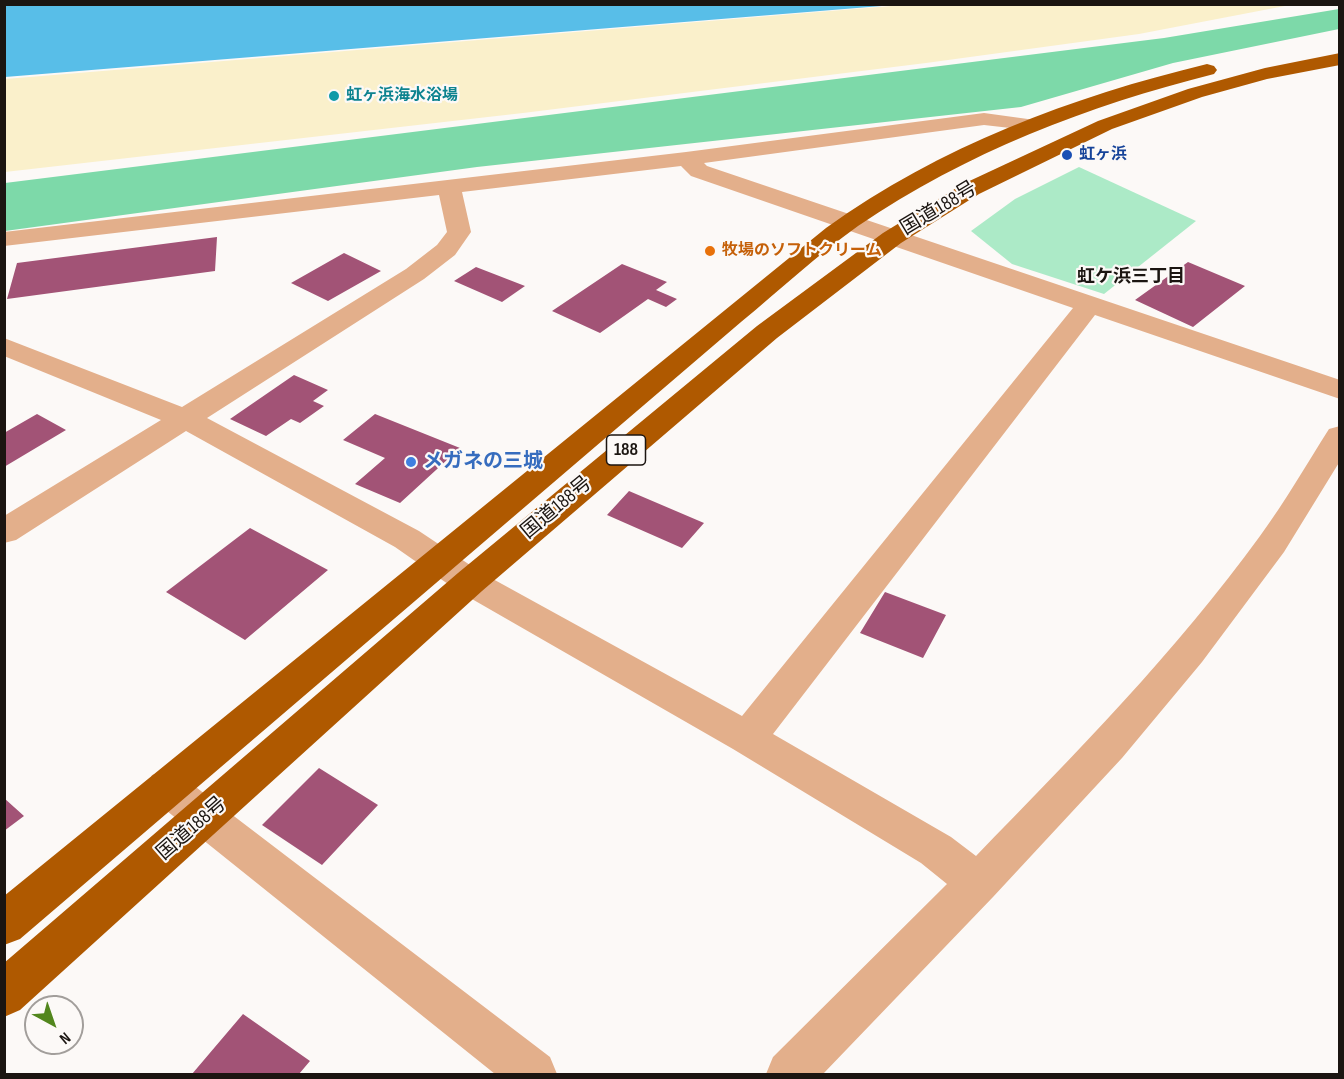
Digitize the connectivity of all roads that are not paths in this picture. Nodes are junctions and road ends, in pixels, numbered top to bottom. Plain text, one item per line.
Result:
1 (1340, 42) edge
2 (1340, 59) edge
3 (1028, 124) junction
4 (687, 159) junction
5 (449, 186) junction
6 (849, 223) junction
7 (892, 238) junction
8 (4, 239) edge
9 (1088, 306) junction
10 (4, 346) edge
11 (1340, 390) edge
12 (186, 419) junction
13 (1340, 436) edge
14 (4, 532) edge
15 (440, 561) junction
16 (470, 582) junction
17 (747, 738) junction
18 (166, 787) junction
19 (206, 817) junction
20 (978, 883) junction
21 (4, 924) edge
22 (4, 994) edge
23 (523, 1071) edge
24 (790, 1074) edge

1 - 3 highway, 国道188号 / 188
2 - 7 highway, 国道188号 / 188
3 - 4 street
3 - 6 highway, 国道188号 / 188
4 - 5 street
4 - 6 street
5 - 8 street
5 - 12 street
6 - 7 street
6 - 15 highway, 国道188号 / 188
7 - 9 street
7 - 16 highway, 国道188号 / 188
9 - 11 street
9 - 17 street
10 - 12 street
12 - 14 street
12 - 15 street
13 - 20 street
15 - 16 street
15 - 18 highway, 国道188号 / 188
16 - 17 street
16 - 19 highway, 国道188号 / 188
17 - 20 street
18 - 19 street
18 - 21 highway, 国道188号 / 188
19 - 22 highway, 国道188号 / 188
19 - 23 street
20 - 24 street

